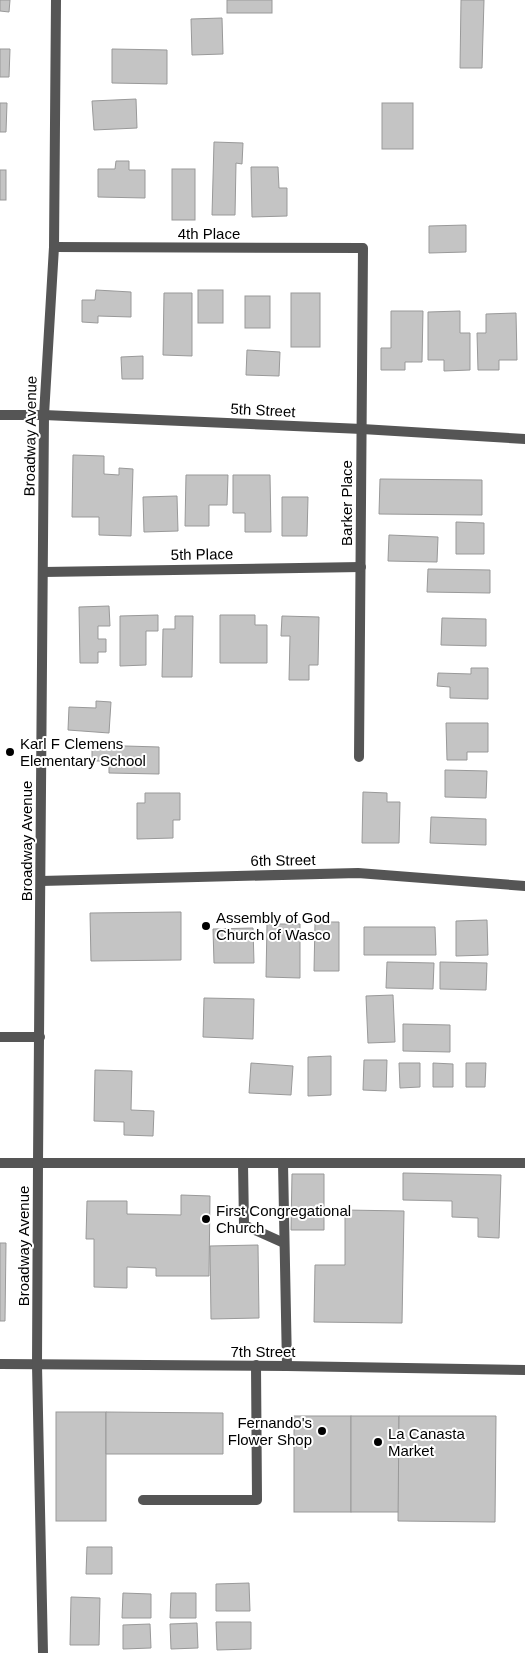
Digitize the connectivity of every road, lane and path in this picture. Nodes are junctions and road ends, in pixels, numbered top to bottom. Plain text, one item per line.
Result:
1 (56, 0) edge
2 (54, 247) junction
3 (363, 248) joint
4 (0, 415) edge
5 (44, 415) junction
6 (362, 429) junction
7 (525, 439) edge
8 (361, 567) junction
9 (43, 572) junction
10 (359, 757) dead end
11 (41, 881) junction
12 (525, 886) edge
13 (0, 1037) edge
14 (40, 1038) junction
15 (0, 1163) edge
16 (38, 1163) junction
17 (243, 1163) junction
18 (283, 1163) junction
19 (525, 1163) edge
20 (284, 1243) junction
21 (0, 1364) edge
22 (37, 1365) junction
23 (256, 1365) junction
24 (287, 1366) junction
25 (525, 1370) edge
26 (143, 1500) dead end
27 (43, 1653) edge

1 - 2 street, Broadway Avenue
2 - 3 street, 4th Place
2 - 5 street, Broadway Avenue
3 - 6 street, Barker Place
4 - 5 street, 5th Street
5 - 6 street, 5th Street
5 - 9 street, Broadway Avenue
6 - 7 street, 5th Street
6 - 8 street, Barker Place
8 - 9 street, 5th Place
8 - 10 street, Barker Place
9 - 11 street, Broadway Avenue
11 - 12 street, 6th Street
11 - 14 street, Broadway Avenue
13 - 14 street
14 - 16 street, Broadway Avenue
15 - 16 street
16 - 17 street
16 - 22 street, Broadway Avenue
17 - 18 street
17 - 20 street
18 - 19 street
18 - 20 street
20 - 24 street
21 - 22 street, 7th Street
22 - 23 street, 7th Street
22 - 27 street, Broadway Avenue
23 - 24 street, 7th Street
23 - 26 street
24 - 25 street, 7th Street

